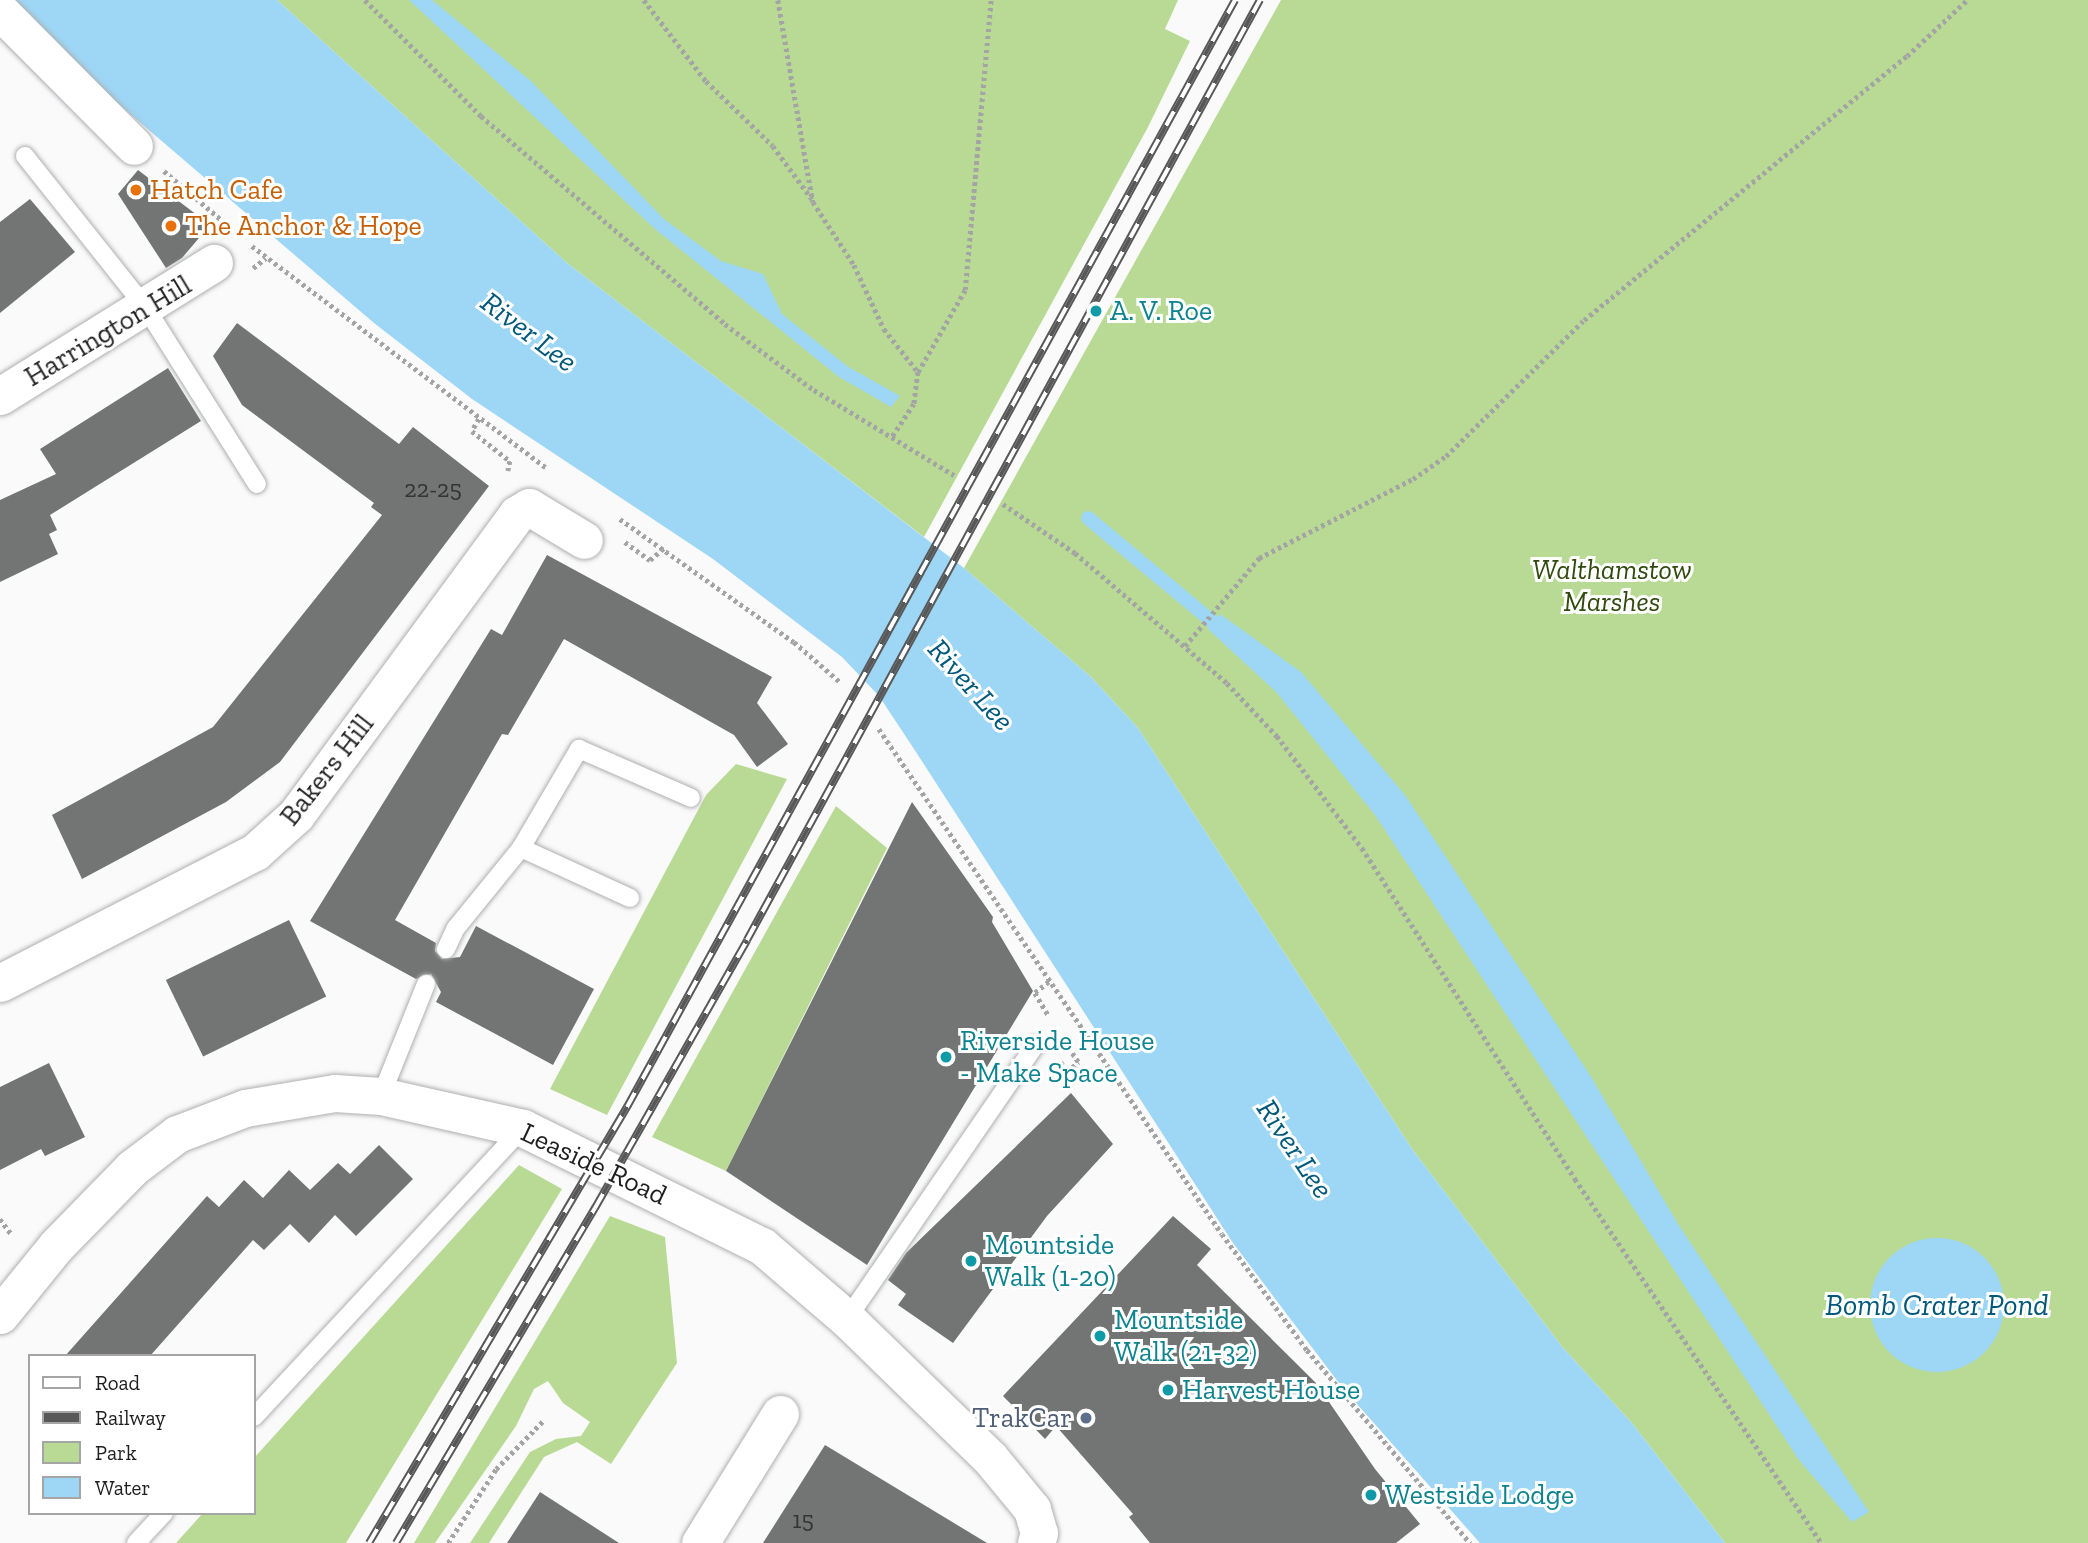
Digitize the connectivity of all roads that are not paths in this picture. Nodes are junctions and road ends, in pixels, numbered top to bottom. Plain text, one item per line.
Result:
1 (0, 11) edge
2 (134, 146) road end
3 (25, 156) dead end
4 (214, 263) dead end
5 (146, 308) junction
6 (0, 396) edge
7 (257, 484) dead end
8 (584, 540) dead end
9 (691, 797) dead end
10 (521, 848) junction
11 (629, 898) dead end
12 (446, 948) dead end
13 (0, 983) edge
14 (426, 984) dead end
15 (1035, 1045) dead end
16 (382, 1096) junction
17 (523, 1128) junction
18 (0, 1315) edge
19 (847, 1319) junction
20 (780, 1414) dead end
21 (256, 1415) edge
22 (162, 1515) edge
23 (1034, 1526) edge
24 (136, 1543) edge
25 (700, 1543) edge

1 - 2 street
3 - 5 lane
4 - 5 street, Harrington Hill
5 - 6 street, Harrington Hill
5 - 7 lane
8 - 13 street, Bakers Hill
9 - 10 lane
10 - 11 lane
10 - 12 lane
14 - 16 lane
15 - 19 lane
16 - 17 street, Leaside Road
16 - 18 street, Leaside Road
17 - 19 street, Leaside Road
17 - 21 lane
19 - 23 street, Leaside Road
20 - 25 street
22 - 24 lane

